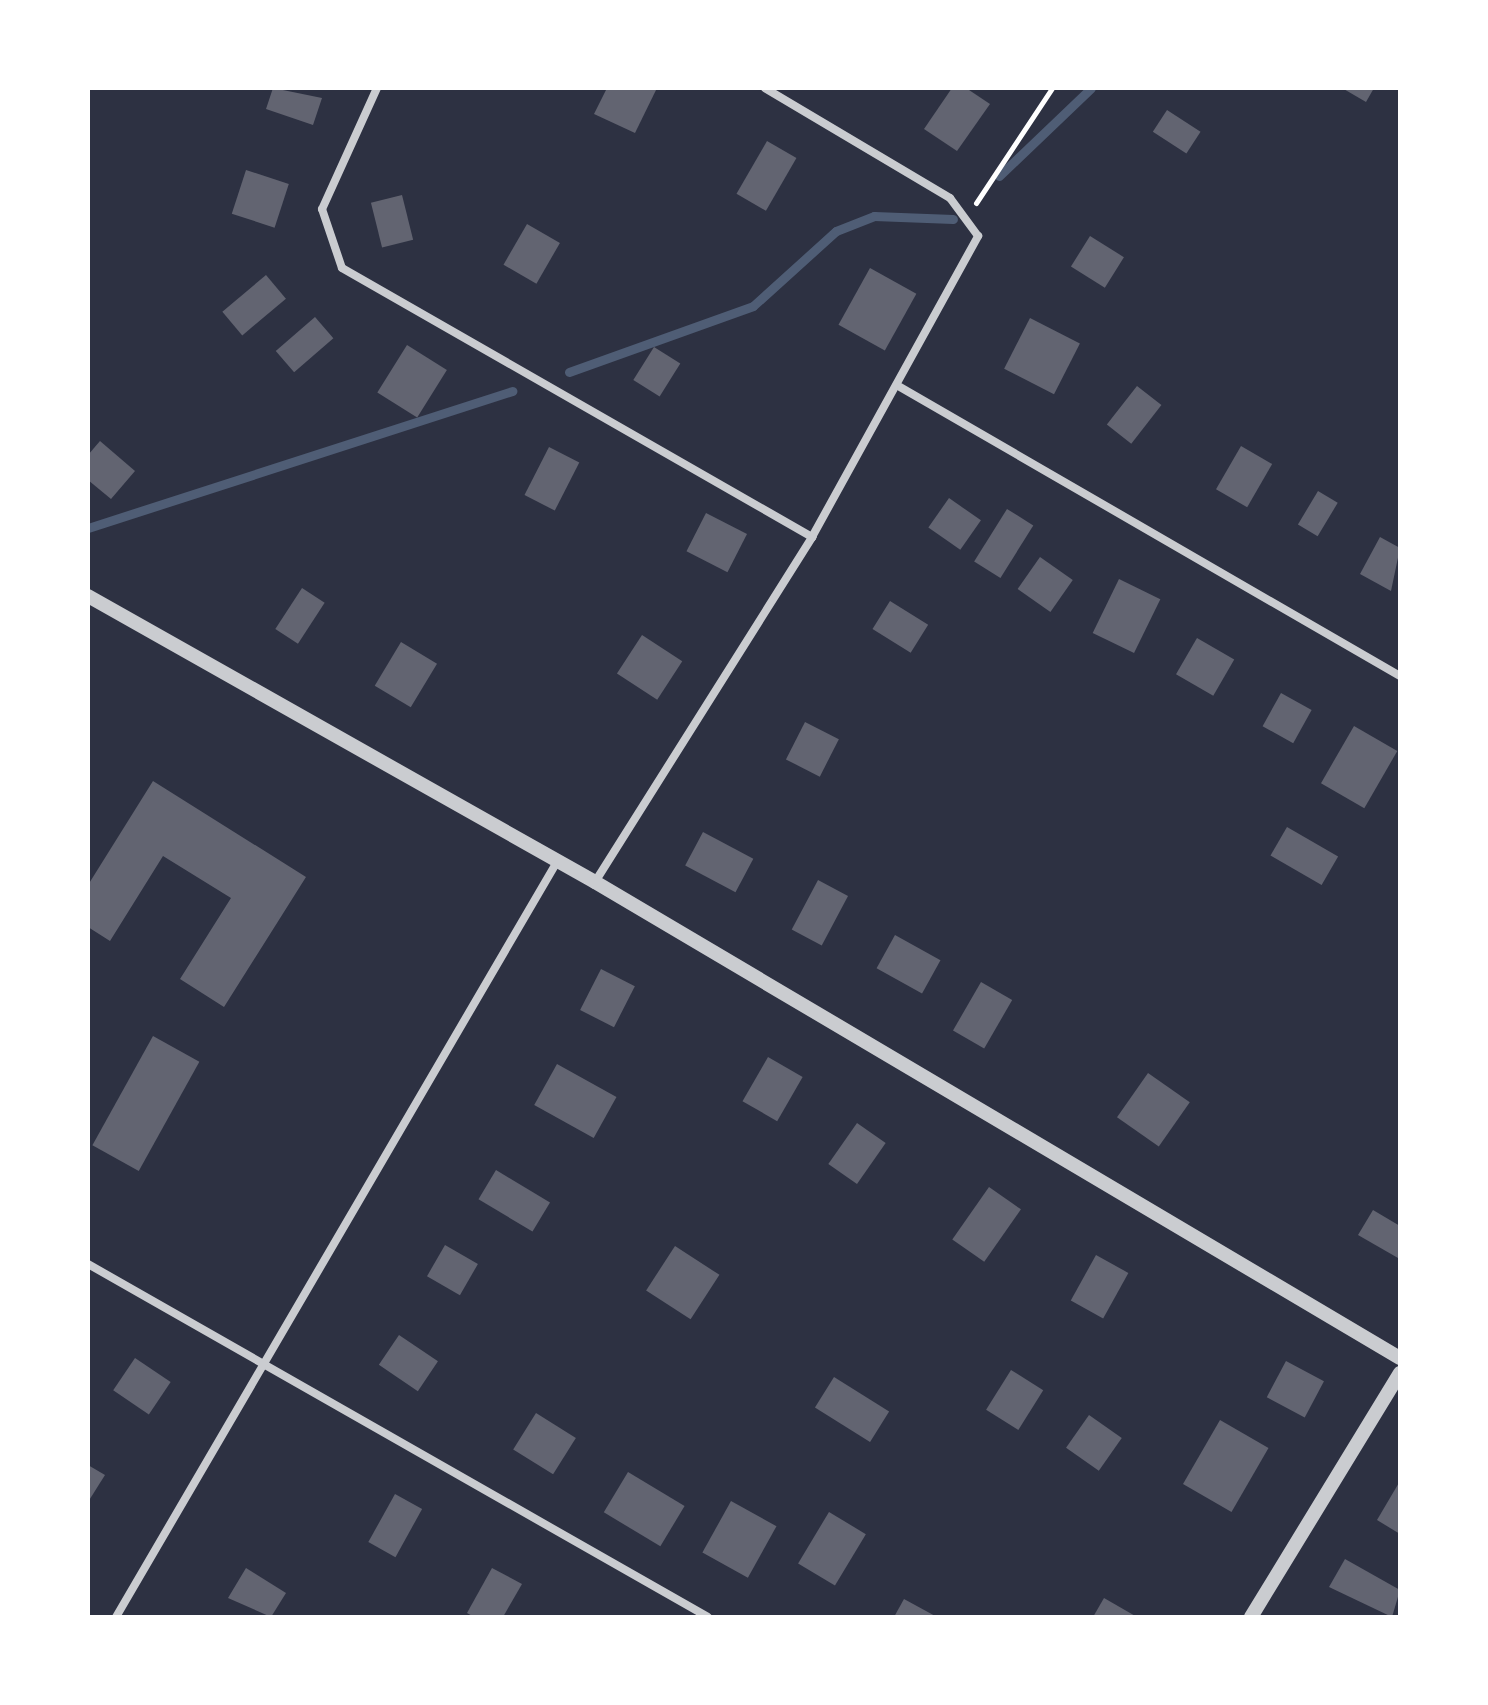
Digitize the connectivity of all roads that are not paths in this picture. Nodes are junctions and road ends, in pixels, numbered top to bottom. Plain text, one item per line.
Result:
1 (377, 88) edge
2 (765, 88) edge
3 (900, 387) junction
4 (812, 537) junction
5 (88, 596) edge
6 (1400, 676) edge
7 (558, 860) junction
8 (595, 882) junction
9 (88, 1264) edge
10 (1400, 1358) edge
11 (262, 1364) junction
12 (1400, 1373) edge
13 (116, 1617) edge
14 (708, 1617) edge
15 (1251, 1617) edge

1 - 4 street
2 - 3 street
3 - 4 street
3 - 6 street
4 - 8 street
5 - 7 street
7 - 8 street
7 - 11 street
8 - 10 street
9 - 11 street
11 - 13 street
11 - 14 street
12 - 15 street

